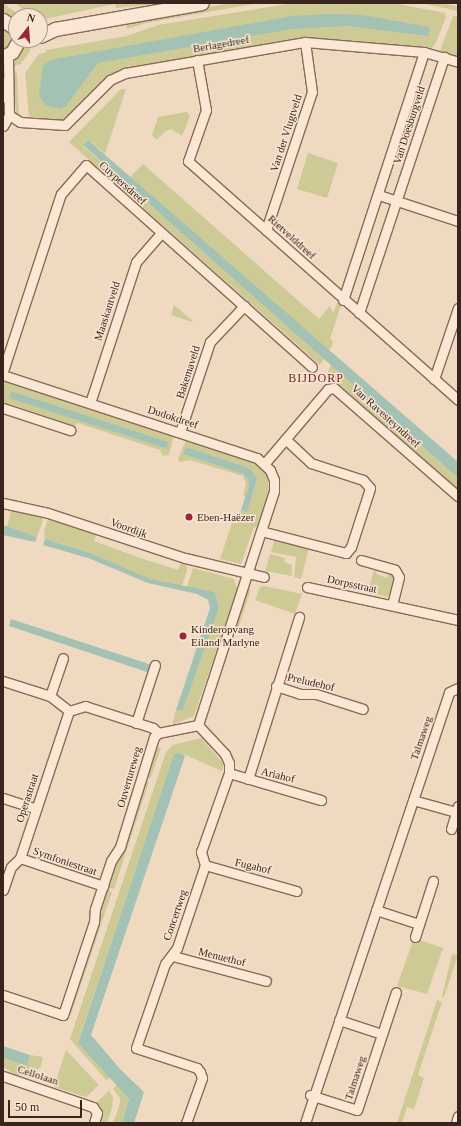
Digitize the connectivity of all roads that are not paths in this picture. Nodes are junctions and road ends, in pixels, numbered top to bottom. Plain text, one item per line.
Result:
1 (202, 3) edge
2 (48, 28) edge
3 (55, 29) junction
4 (48, 32) edge
5 (306, 42) junction
6 (15, 48) edge
7 (424, 52) junction
8 (6, 56) edge
9 (444, 57) junction
10 (197, 60) junction
11 (458, 62) edge
12 (3, 82) edge
13 (9, 104) junction
14 (9, 115) junction
15 (3, 126) edge
16 (379, 195) junction
17 (396, 201) junction
18 (458, 221) edge
19 (266, 230) junction
20 (161, 233) junction
21 (343, 300) junction
22 (244, 306) junction
23 (458, 308) edge
24 (359, 313) junction
25 (312, 367) dead end
26 (3, 371) edge
27 (3, 374) edge
28 (434, 379) junction
29 (458, 400) edge
30 (90, 403) junction
31 (3, 408) edge
32 (70, 430) dead end
33 (180, 432) junction
34 (285, 440) junction
35 (265, 463) junction
36 (458, 496) edge
37 (3, 503) edge
38 (261, 531) junction
39 (361, 560) dead end
40 (248, 574) junction
41 (264, 577) dead end
42 (307, 587) dead end
43 (392, 605) junction
44 (299, 617) dead end
45 (458, 620) edge
46 (63, 658) dead end
47 (155, 665) dead end
48 (3, 681) edge
49 (276, 686) junction
50 (458, 688) edge
51 (50, 696) junction
52 (364, 709) dead end
53 (69, 711) junction
54 (136, 723) junction
55 (198, 725) junction
56 (158, 733) junction
57 (229, 773) junction
58 (248, 779) junction
59 (3, 798) edge
60 (321, 800) dead end
61 (413, 800) junction
62 (36, 809) junction
63 (457, 809) edge
64 (450, 829) dead end
65 (20, 858) junction
66 (205, 865) junction
67 (433, 881) dead end
68 (102, 886) junction
69 (3, 890) edge
70 (296, 891) dead end
71 (376, 910) junction
72 (418, 924) junction
73 (415, 937) dead end
74 (173, 956) junction
75 (266, 981) dead end
76 (396, 992) dead end
77 (3, 995) edge
78 (339, 1020) junction
79 (382, 1034) junction
80 (3, 1076) edge
81 (312, 1095) junction
82 (458, 1116) edge
83 (94, 1123) edge
84 (186, 1123) edge
85 (305, 1123) edge
86 (456, 1123) edge

1 - 3 main road
2 - 3 main road
3 - 4 main road
5 - 7 street, Berlagedreef
5 - 10 street, Berlagedreef
5 - 19 street, Van der Vlugtveld
6 - 8 main road
7 - 9 street, Berlagedreef
7 - 16 street, Van Doesburgveld
8 - 13 street
9 - 11 street, Berlagedreef
9 - 17 street, Van Doesburgveld
10 - 14 street, Berlagedreef
10 - 19 street, Rietvelddreef
12 - 13 street
13 - 14 street
14 - 15 street
16 - 17 street
16 - 21 street, Van Doesburgveld
17 - 18 street
17 - 24 street, Van Doesburgveld
19 - 21 street, Rietvelddreef
20 - 22 street, Cuypersdreef
20 - 26 street, Cuypersdreef
20 - 30 street, Maaskantveld
21 - 24 street, Rietvelddreef
22 - 25 street, Cuypersdreef
22 - 33 street, Bakemaveld
23 - 28 street
24 - 28 street, Rietvelddreef
27 - 30 street, Dudokdreef
28 - 29 street, Rietvelddreef
30 - 33 street, Dudokdreef
31 - 32 street
33 - 35 street, Dudokdreef
34 - 35 street, Van Ravesteyndreef
34 - 36 street, Van Ravesteyndreef
34 - 38 street
35 - 38 street
37 - 40 street, Voordijk
38 - 40 street
39 - 43 street
40 - 41 street
40 - 55 street
42 - 43 street, Dorpsstraat
43 - 45 street, Dorpsstraat
44 - 49 street
46 - 51 street
47 - 54 street
48 - 51 street
49 - 52 street, Preludehof
49 - 58 street
50 - 61 street, Talmaweg
51 - 53 street
53 - 54 street
53 - 62 street, Operastraat
54 - 56 street
55 - 56 street
55 - 57 street
56 - 68 street, Ouvertureweg
57 - 58 street, Ariahof
57 - 66 street, Concertweg
58 - 60 street, Ariahof
59 - 62 street
61 - 63 street
61 - 71 street, Talmaweg
62 - 65 street, Operastraat
63 - 64 street
65 - 68 street, Symfoniestraat
65 - 69 street, Operastraat
66 - 70 street, Fugahof
66 - 74 street, Concertweg
67 - 72 street
68 - 77 street, Ouvertureweg
71 - 72 street
71 - 78 street, Talmaweg
72 - 73 street
74 - 75 street, Menuethof
74 - 84 street, Concertweg
76 - 79 street, Talmaweg
78 - 79 street
78 - 81 street, Talmaweg
79 - 81 street, Talmaweg
80 - 83 street, Cellolaan
81 - 85 street, Talmaweg
82 - 86 street

